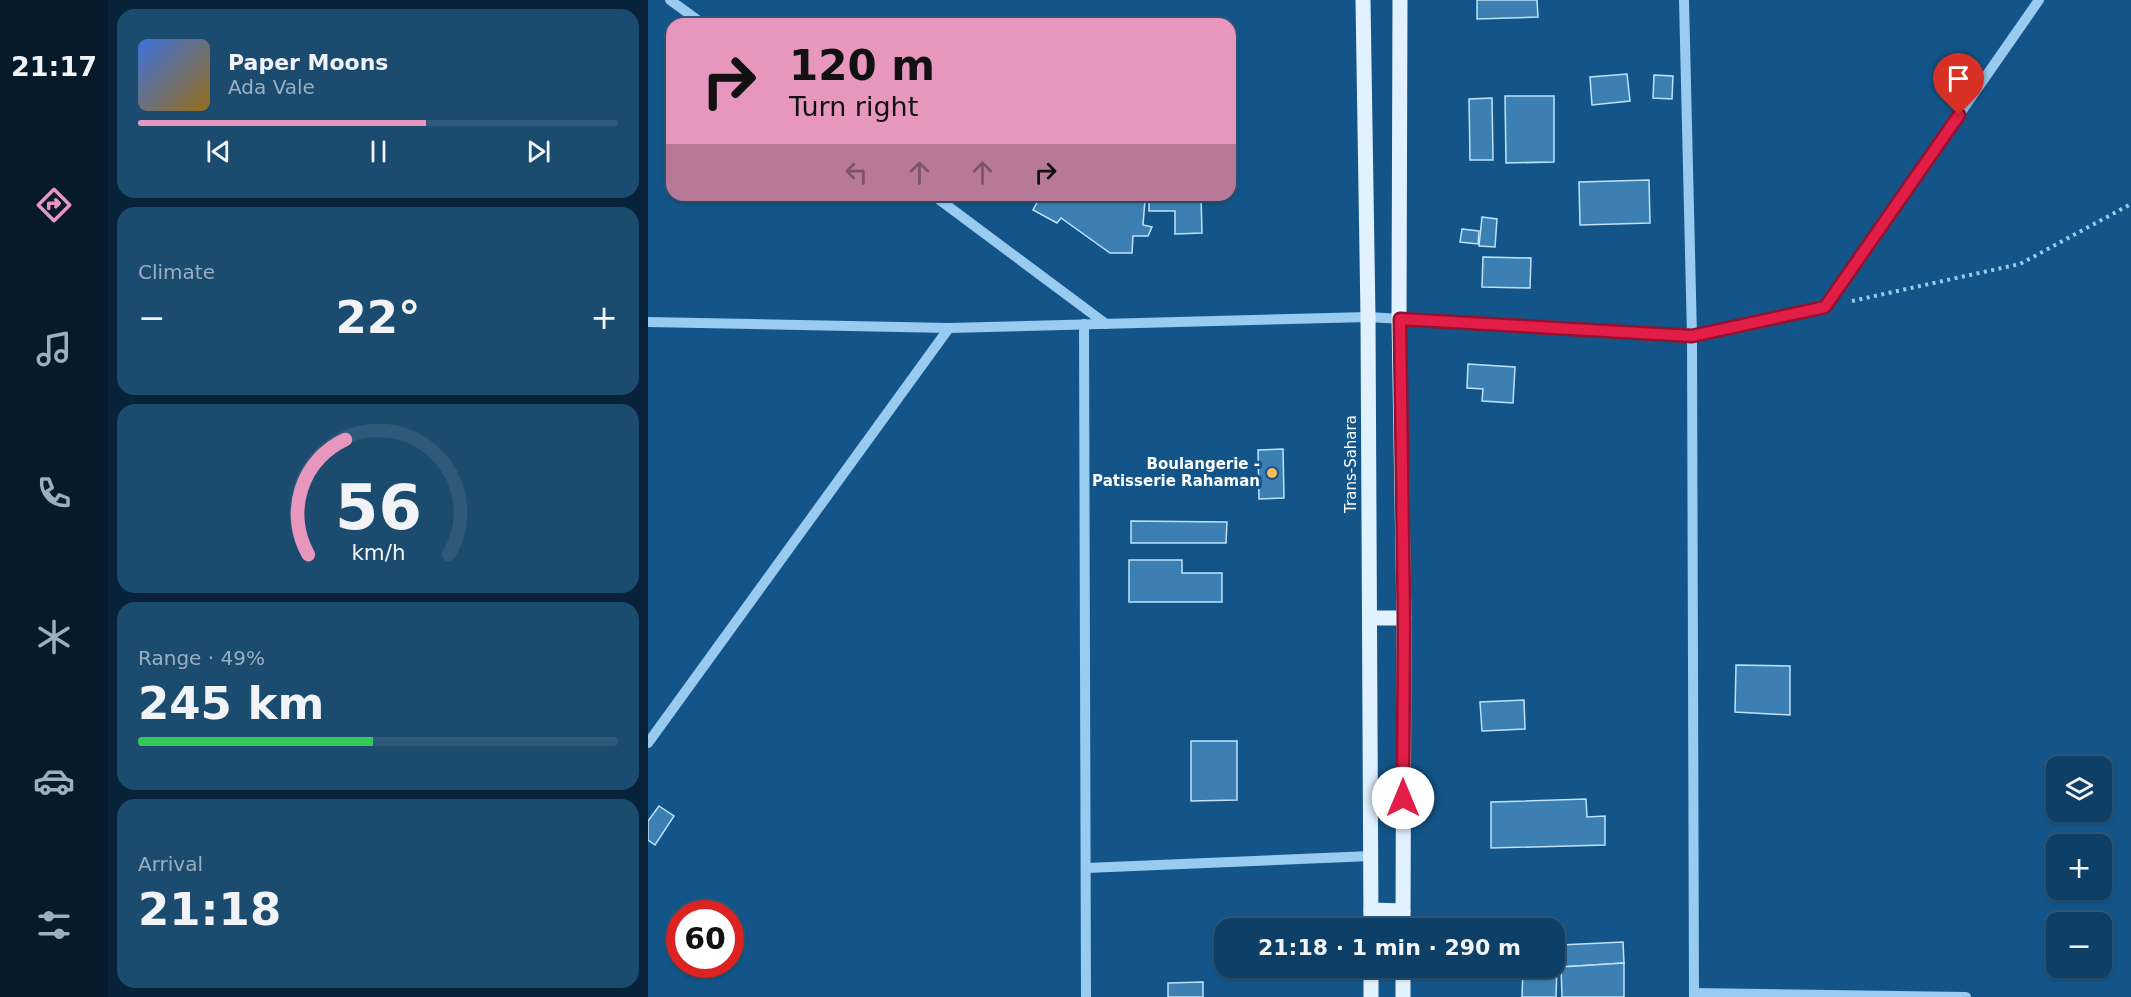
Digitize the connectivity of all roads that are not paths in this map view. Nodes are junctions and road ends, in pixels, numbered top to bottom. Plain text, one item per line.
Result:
1 (670, 0) edge
2 (1363, 0) edge
3 (1400, 0) edge
4 (1684, 0) edge
5 (2038, 0) edge
6 (694, 18) edge
7 (941, 201) edge
8 (1368, 317) junction
9 (1400, 319) junction
10 (648, 322) edge
11 (1084, 324) junction
12 (1107, 324) junction
13 (949, 328) junction
14 (1692, 336) junction
15 (1370, 618) junction
16 (1404, 618) junction
17 (648, 743) edge
18 (1371, 856) junction
19 (1086, 868) junction
20 (1371, 910) junction
21 (1402, 910) junction
22 (1371, 918) edge
23 (1402, 918) edge
24 (1371, 978) edge
25 (1403, 978) edge
26 (1694, 995) edge
27 (1086, 997) edge
28 (1371, 997) edge
29 (1404, 997) edge
30 (1966, 997) edge

1 - 6 street
2 - 8 main road, Trans-Sahara
3 - 9 main road
4 - 14 street
5 - 14 street
7 - 12 street
8 - 9 street
8 - 12 street
8 - 15 main road, Trans-Sahara
9 - 14 street
9 - 16 main road
10 - 13 street
11 - 12 street
11 - 13 street
11 - 19 street
13 - 17 street
14 - 26 street
15 - 16 main road
15 - 18 main road, Trans-Sahara
16 - 21 main road
18 - 19 street
18 - 20 main road, Trans-Sahara
19 - 27 street
20 - 21 main road
20 - 22 main road, Trans-Sahara
21 - 23 main road
24 - 28 main road
25 - 29 main road
26 - 30 street

